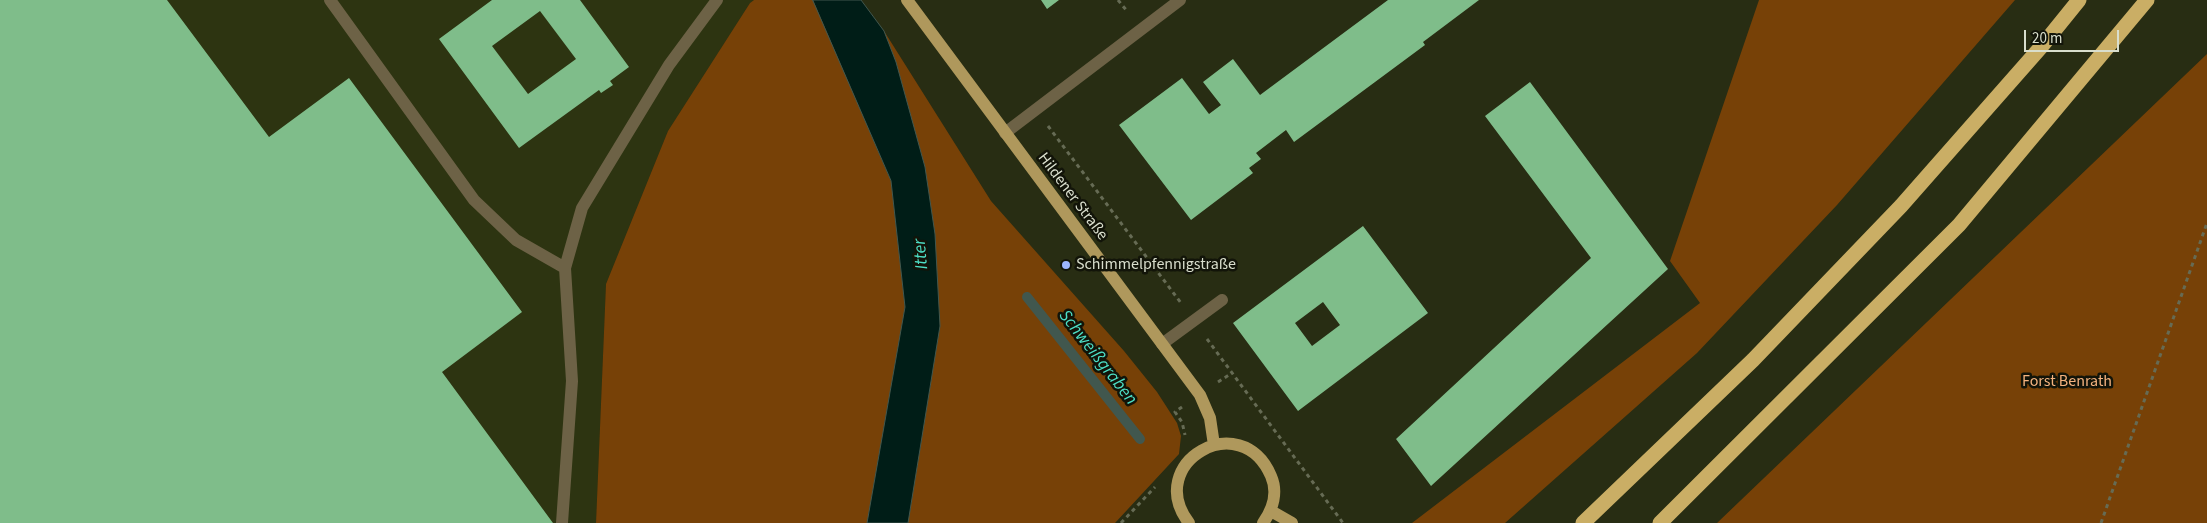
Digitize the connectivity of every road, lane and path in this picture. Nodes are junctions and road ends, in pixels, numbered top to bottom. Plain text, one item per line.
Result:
1 (330, 0) edge
2 (717, 0) edge
3 (907, 0) edge
4 (1180, 0) edge
5 (2079, 0) edge
6 (2147, 0) edge
7 (1005, 133) junction
8 (2207, 224) edge
9 (565, 268) junction
10 (1222, 300) dead end
11 (1162, 344) junction
12 (1214, 444) junction
13 (1270, 511) junction
14 (562, 523) edge
15 (1189, 523) edge
16 (1263, 523) edge
17 (1292, 523) edge
18 (1583, 523) edge
19 (1660, 523) edge
20 (2101, 523) edge

1 - 9 street
2 - 9 street
3 - 7 main road, Hildener Straße
4 - 7 street
5 - 18 highway
6 - 19 highway
7 - 11 main road, Hildener Straße
8 - 20 path
9 - 14 street
10 - 11 street
11 - 12 main road, Hildener Straße
12 - 13 main road
12 - 15 main road
13 - 16 main road
13 - 17 main road

